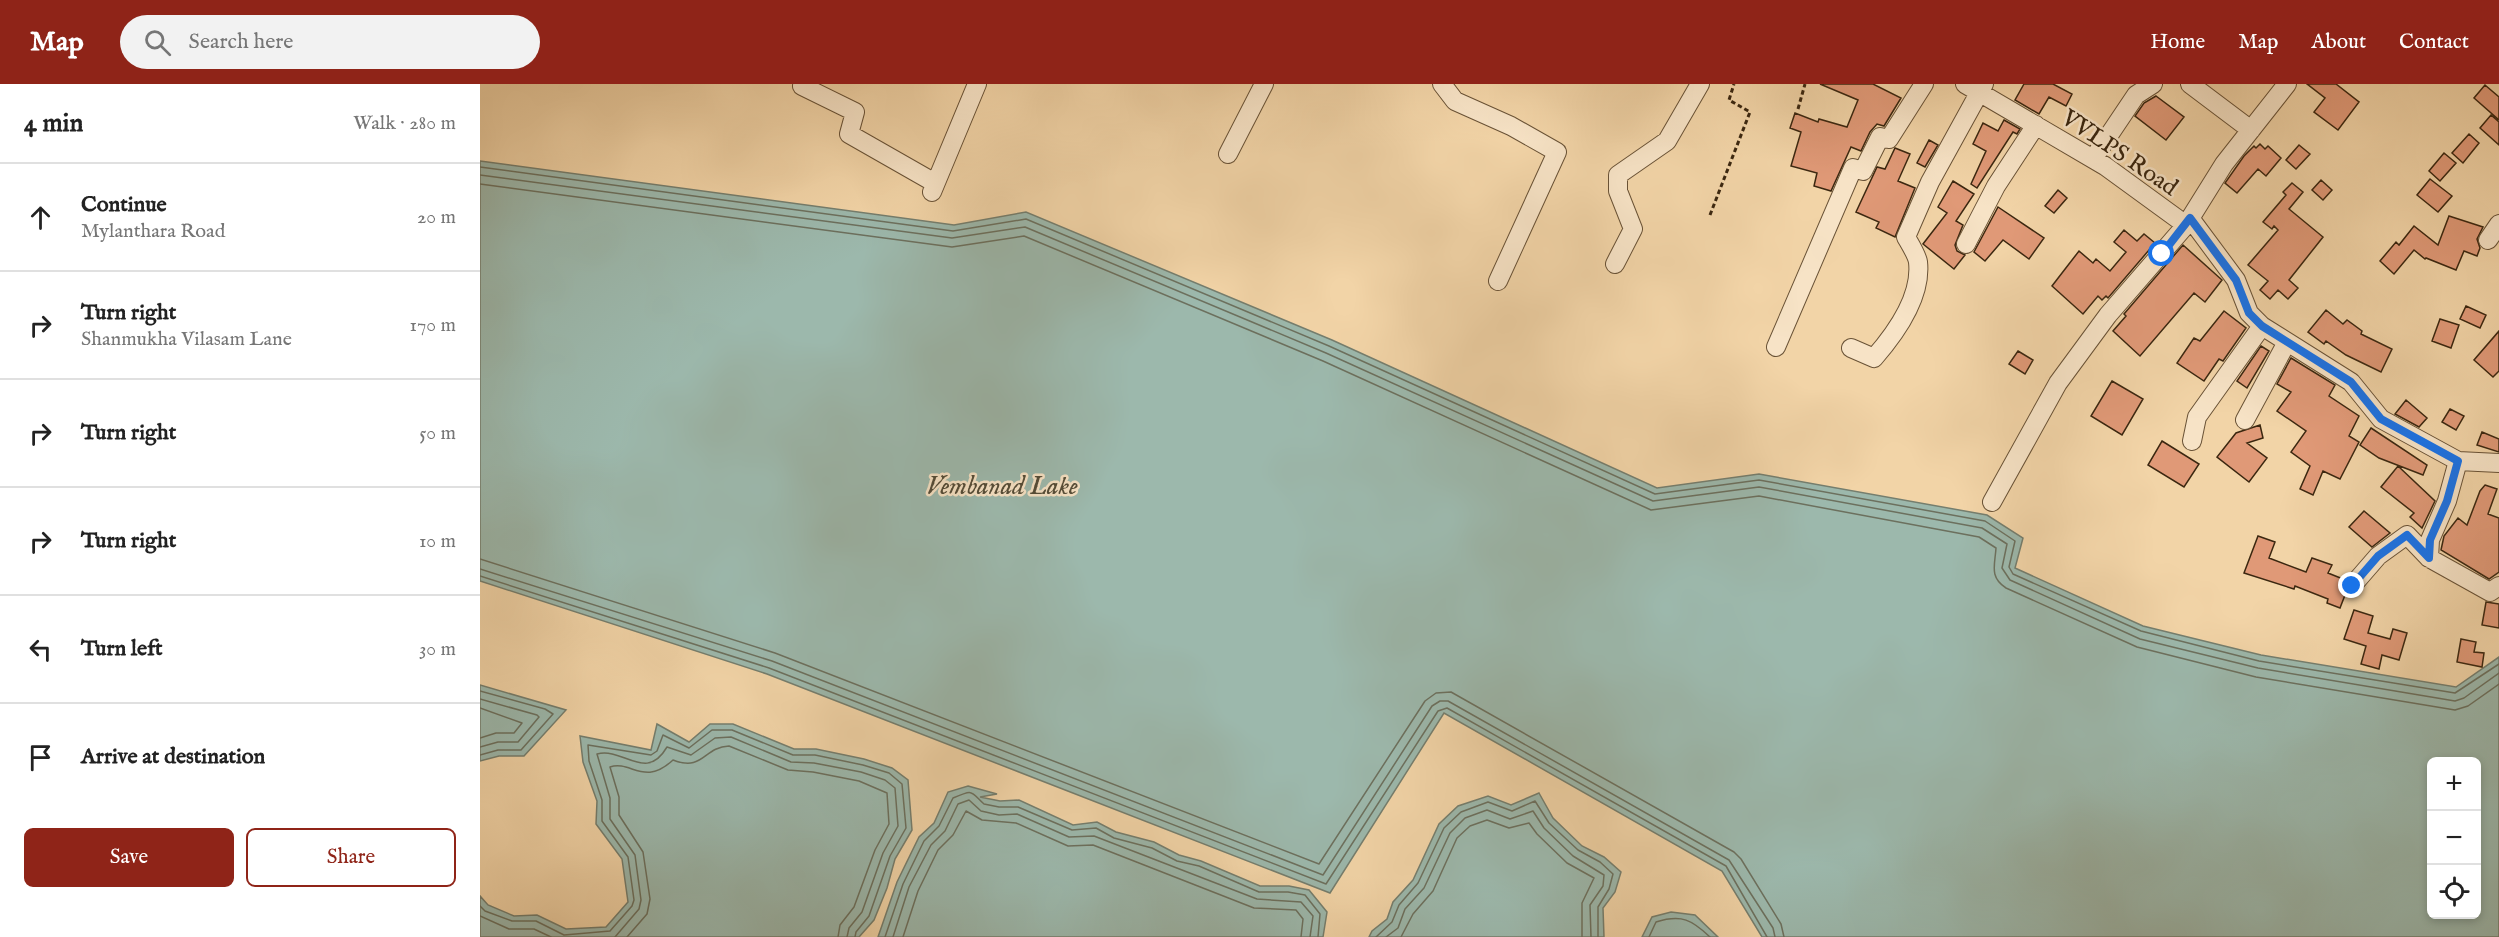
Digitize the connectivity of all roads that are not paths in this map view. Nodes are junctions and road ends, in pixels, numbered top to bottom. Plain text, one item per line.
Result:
1 (977, 84) edge
2 (1263, 84) edge
3 (1442, 84) edge
4 (1700, 84) edge
5 (1924, 84) edge
6 (2153, 84) edge
7 (2190, 84) edge
8 (2287, 84) edge
9 (802, 86) dead end
10 (1976, 87) edge
11 (2036, 125) junction
12 (2251, 130) junction
13 (1228, 154) dead end
14 (2093, 159) junction
15 (2188, 222) junction
16 (2499, 224) edge
17 (2488, 240) dead end
18 (1966, 244) dead end
19 (1615, 264) dead end
20 (1498, 281) dead end
21 (2262, 326) junction
22 (2287, 342) junction
23 (1776, 347) dead end
24 (1851, 348) dead end
25 (2245, 420) dead end
26 (2192, 441) dead end
27 (2458, 461) junction
28 (2499, 463) edge
29 (1992, 502) dead end
30 (2429, 558) junction
31 (2352, 586) dead end
32 (2499, 586) edge

1 - 9 street
2 - 13 street
3 - 20 street
4 - 19 street
5 - 23 street
6 - 14 street
7 - 12 street
8 - 12 street
10 - 11 street, VVLPS Road
10 - 24 street
11 - 14 street, VVLPS Road
11 - 18 street
12 - 15 street
14 - 15 street, VVLPS Road
15 - 21 street, VVLPS Road
15 - 29 street
16 - 17 street
21 - 22 street
21 - 26 street
22 - 25 street
22 - 27 street
27 - 28 street
27 - 30 street
30 - 31 street
30 - 32 street

